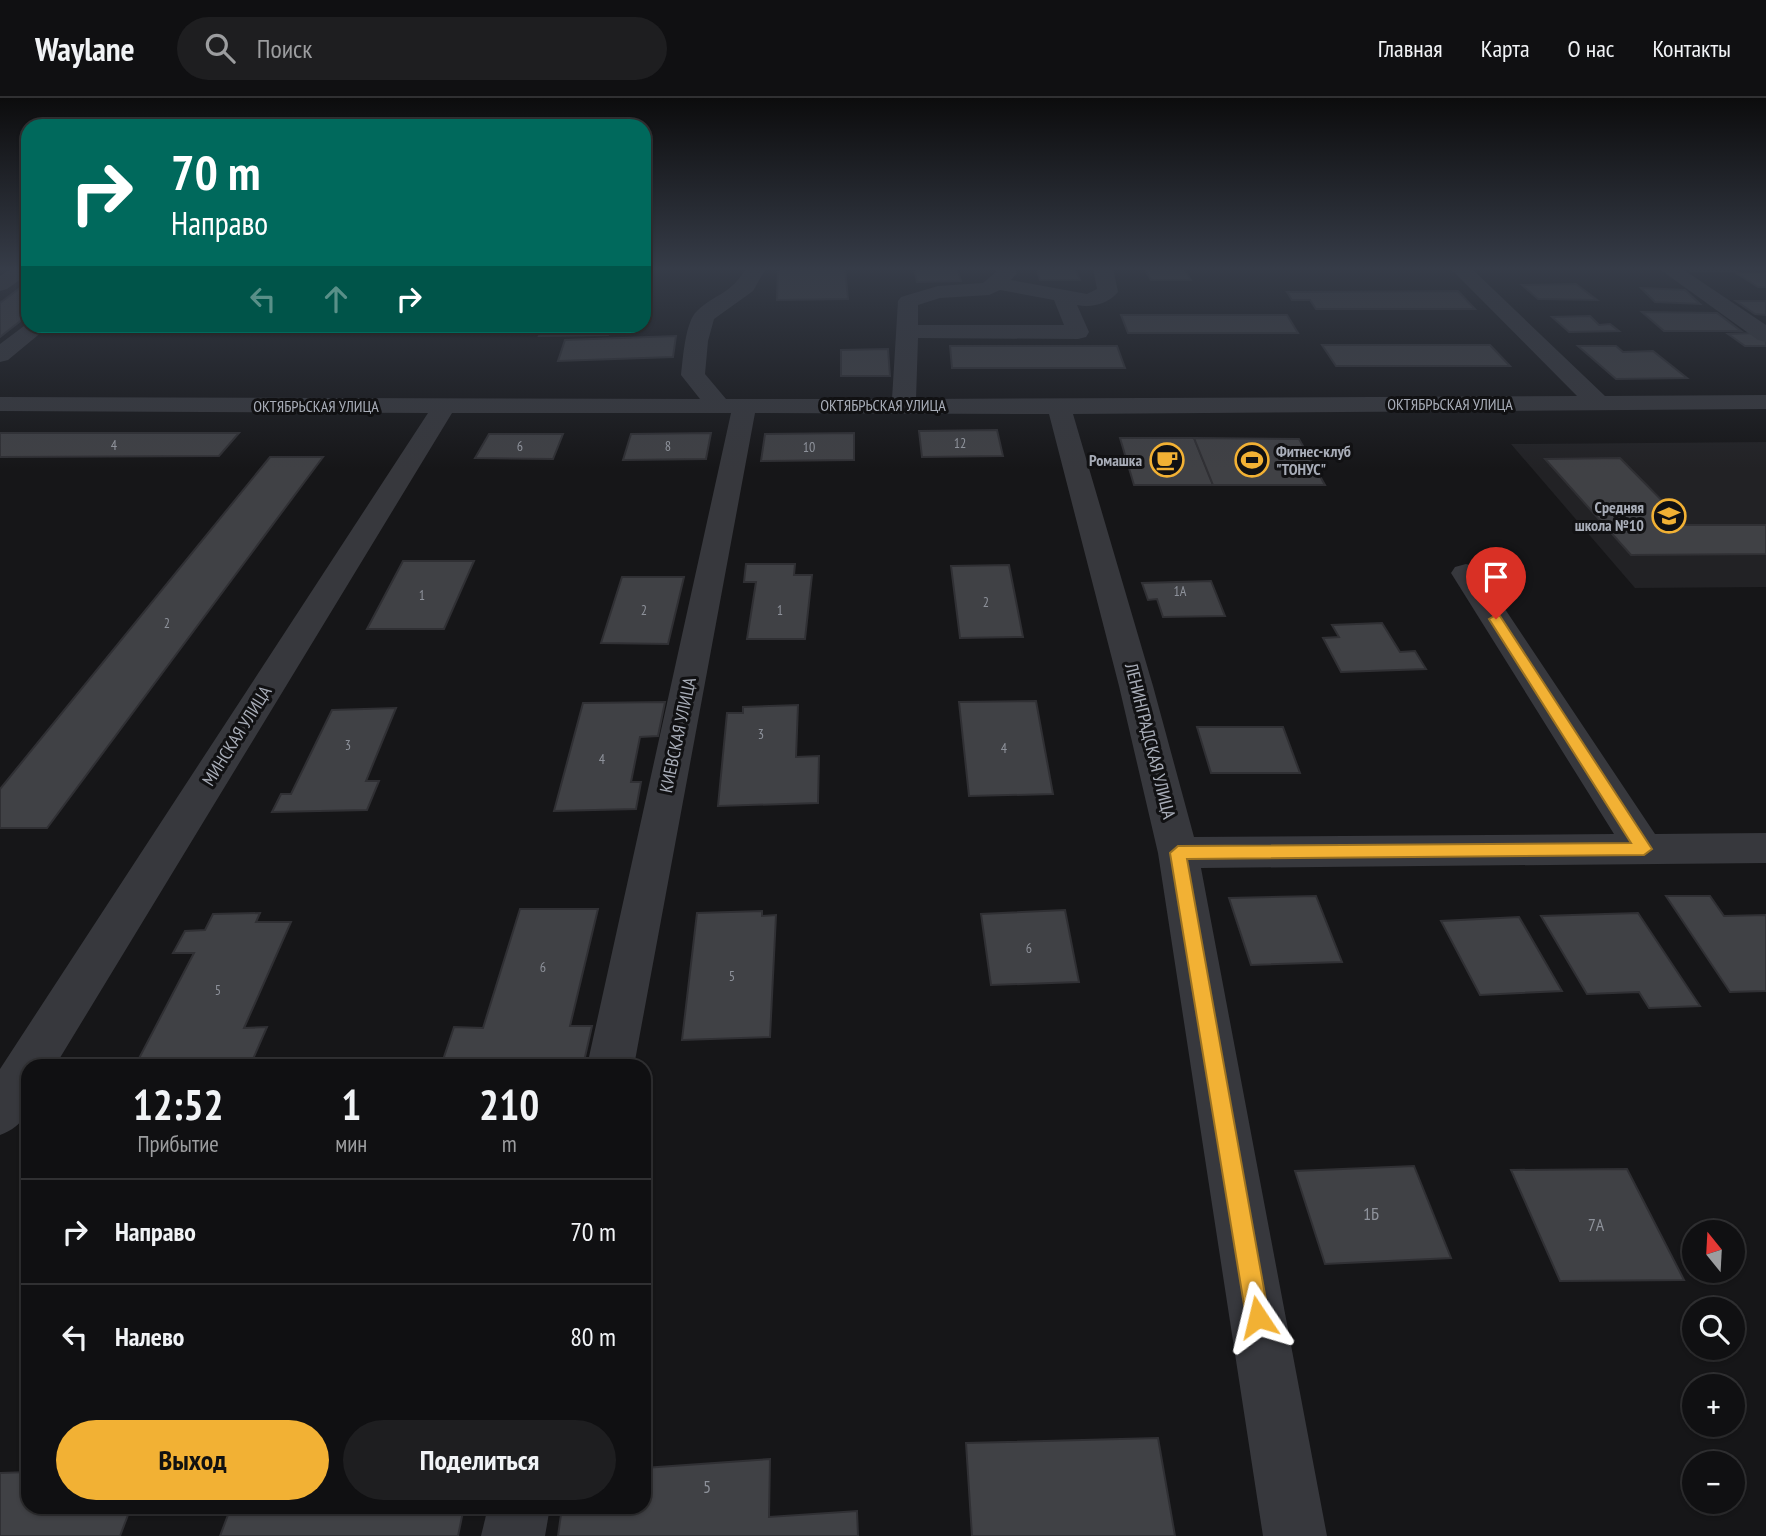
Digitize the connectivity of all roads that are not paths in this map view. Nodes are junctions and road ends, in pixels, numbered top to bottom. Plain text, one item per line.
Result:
1 (26, 335) edge
2 (699, 335) edge
3 (907, 335) edge
4 (1529, 335) edge
5 (0, 355) edge
6 (1766, 402) edge
7 (1598, 403) junction
8 (0, 404) edge
9 (732, 404) junction
10 (904, 405) junction
11 (444, 406) junction
12 (1059, 407) junction
13 (1466, 573) dead end
14 (1766, 848) edge
15 (1644, 849) junction
16 (1178, 853) junction
17 (33, 1059) edge
18 (611, 1059) edge
19 (21, 1078) edge
20 (0, 1112) edge
21 (518, 1514) edge
22 (513, 1536) edge
23 (1295, 1536) edge

1 - 5 street
2 - 9 street
3 - 10 street
4 - 7 street
6 - 7 street, ОКТЯБРЬСКАЯ УЛИЦА
7 - 12 street, ОКТЯБРЬСКАЯ УЛИЦА
8 - 11 street, ОКТЯБРЬСКАЯ УЛИЦА
9 - 10 street, ОКТЯБРЬСКАЯ УЛИЦА
9 - 11 street, ОКТЯБРЬСКАЯ УЛИЦА
9 - 18 street, КИЕВСКАЯ УЛИЦА
10 - 12 street, ОКТЯБРЬСКАЯ УЛИЦА
11 - 17 street, МИНСКАЯ УЛИЦА
12 - 16 street, ЛЕНИНГРАДСКАЯ УЛИЦА
13 - 15 street
14 - 15 street
15 - 16 street
16 - 23 street, ЛЕНИНГРАДСКАЯ УЛИЦА
19 - 20 street, МИНСКАЯ УЛИЦА
21 - 22 street

